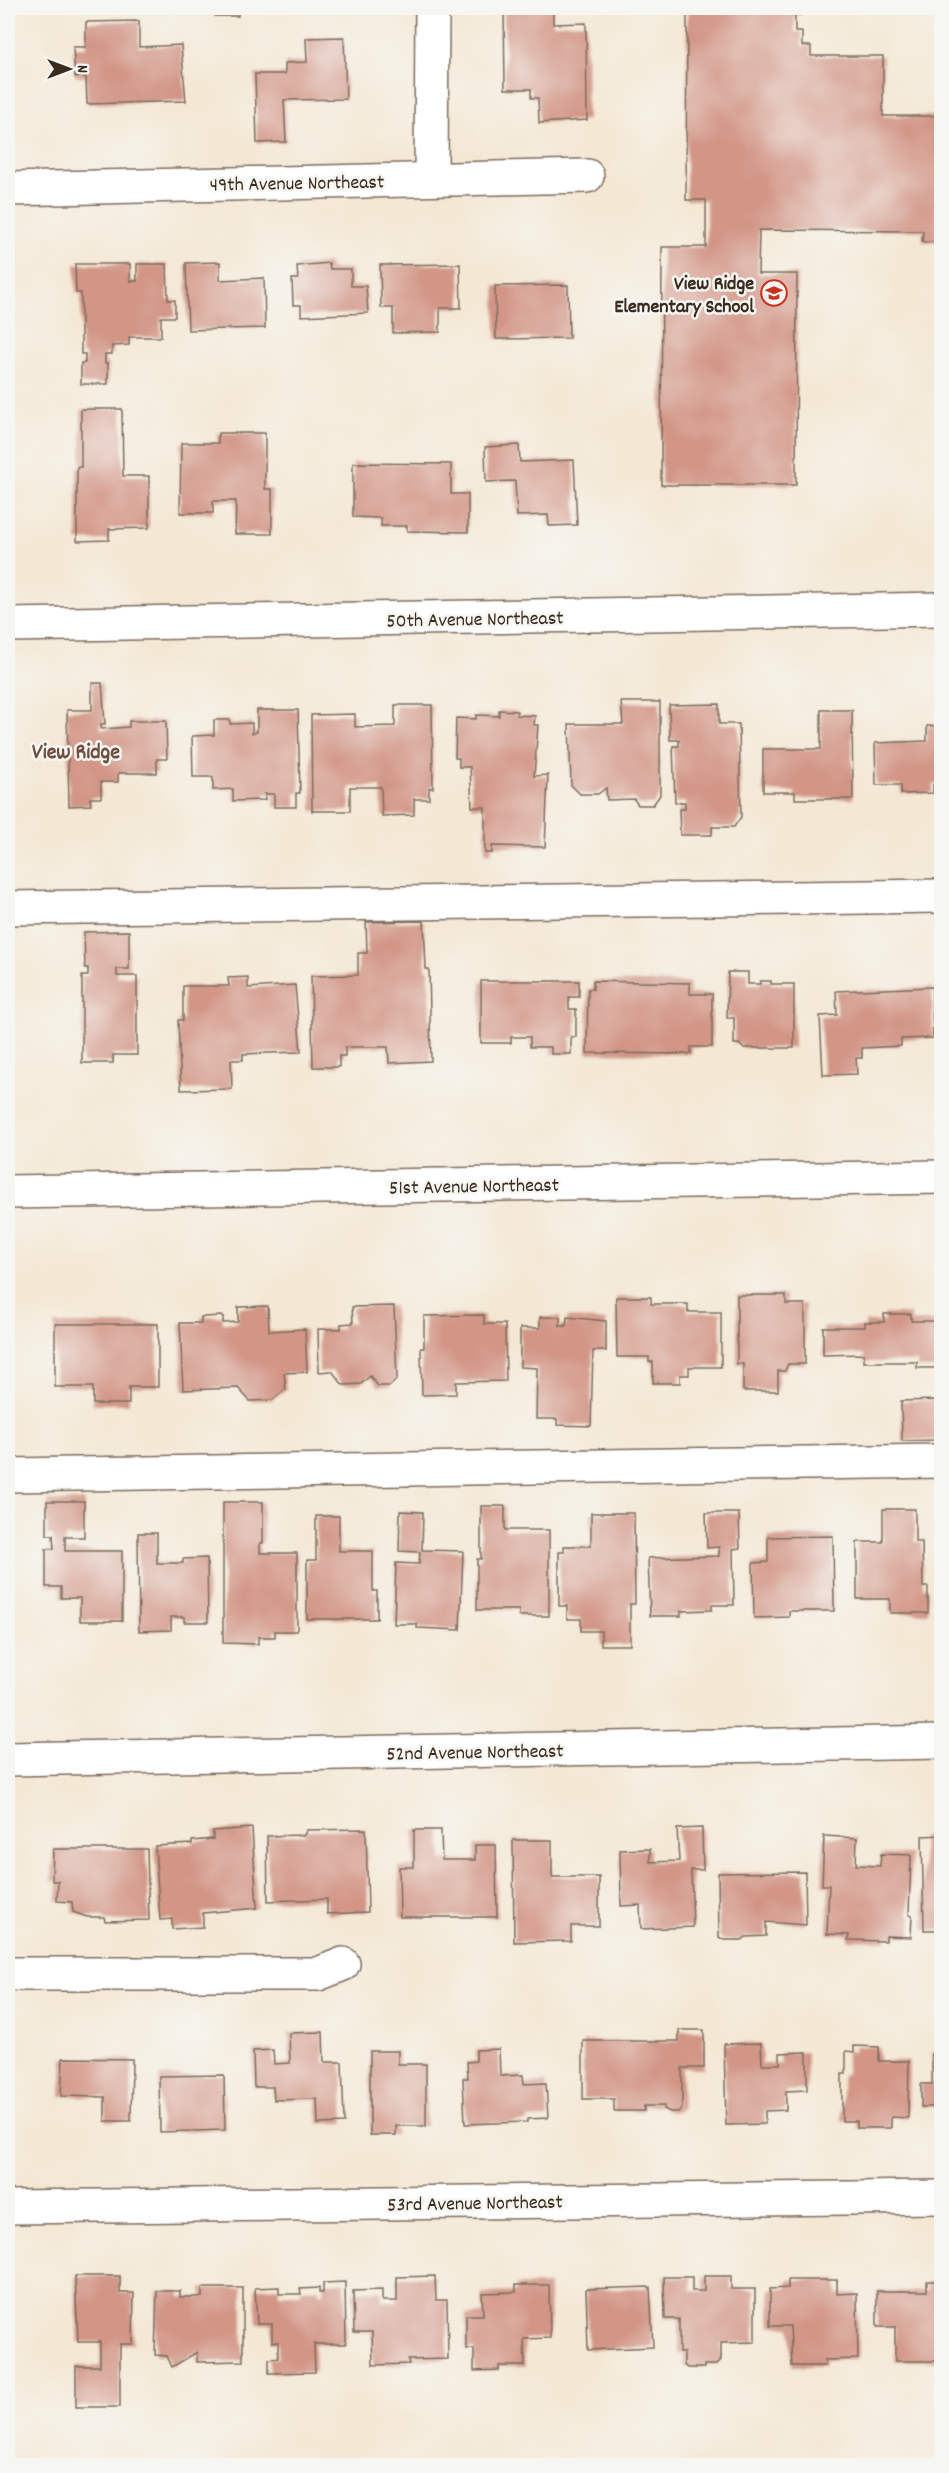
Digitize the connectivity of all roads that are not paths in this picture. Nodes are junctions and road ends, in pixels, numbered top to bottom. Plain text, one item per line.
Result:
1 (432, 8) edge
2 (587, 176) dead end
3 (430, 179) junction
4 (8, 189) edge
5 (942, 609) edge
6 (8, 625) edge
7 (942, 896) edge
8 (8, 908) edge
9 (942, 1178) edge
10 (8, 1192) edge
11 (942, 1461) edge
12 (8, 1475) edge
13 (942, 1743) edge
14 (8, 1759) edge
15 (343, 1964) dead end
16 (8, 1974) edge
17 (942, 2197) edge
18 (8, 2207) edge

1 - 3 street
2 - 3 street, 49th Avenue Northeast
3 - 4 street, 49th Avenue Northeast
5 - 6 street, 50th Avenue Northeast
7 - 8 street
9 - 10 street, 51st Avenue Northeast
11 - 12 street
13 - 14 street, 52nd Avenue Northeast
15 - 16 street
17 - 18 street, 53rd Avenue Northeast

